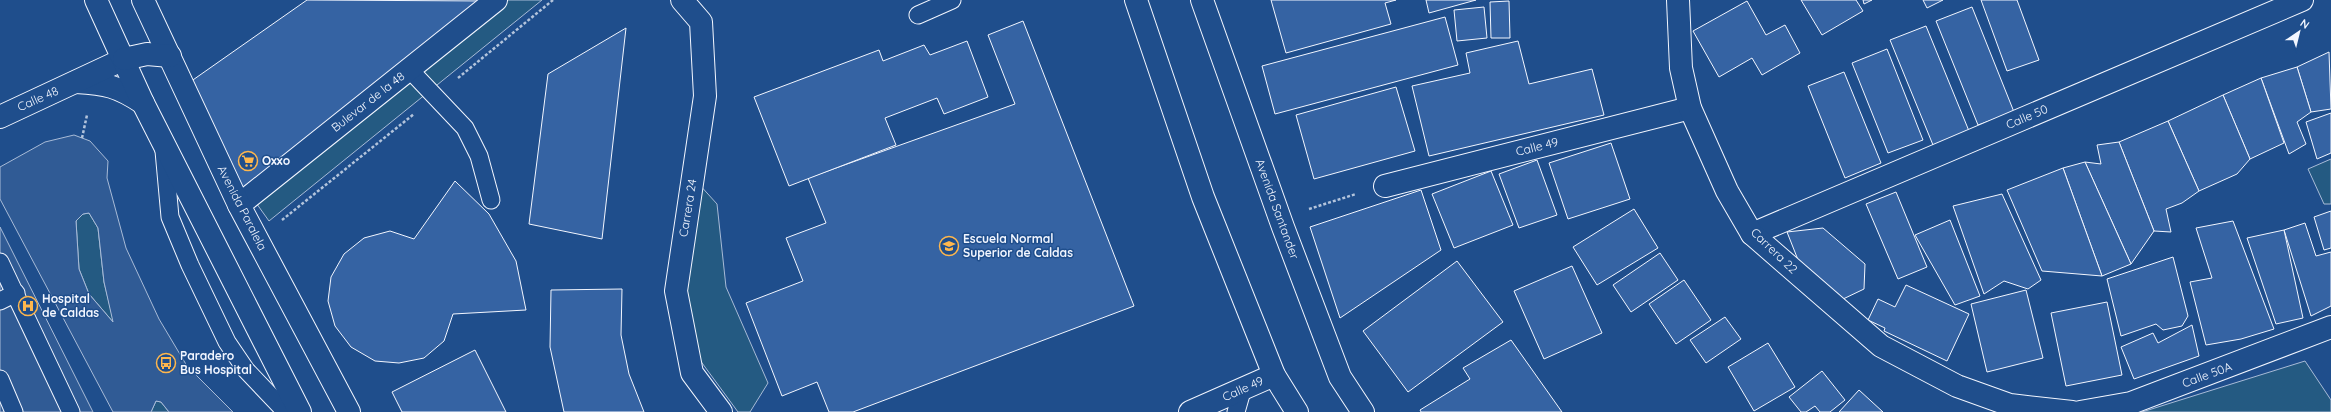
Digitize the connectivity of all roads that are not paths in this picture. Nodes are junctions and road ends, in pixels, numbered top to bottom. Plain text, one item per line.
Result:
1 (96, 0) edge
2 (143, 0) edge
3 (496, 0) edge
4 (682, 0) edge
5 (952, 0) edge
6 (1136, 0) edge
7 (1202, 0) edge
8 (1678, 0) edge
9 (2302, 0) edge
10 (918, 15) dead end
11 (170, 56) junction
12 (124, 59) junction
13 (409, 69) junction
14 (76, 82) junction
15 (142, 103) junction
16 (1690, 108) junction
17 (0, 117) edge
18 (164, 145) junction
19 (1385, 186) road end
20 (491, 200) dead end
21 (239, 205) junction
22 (1752, 234) junction
23 (0, 262) edge
24 (16, 293) junction
25 (0, 301) edge
26 (2331, 327) edge
27 (1274, 375) junction
28 (0, 378) edge
29 (1242, 390) junction
30 (14, 412) edge
31 (71, 412) edge
32 (286, 412) edge
33 (300, 412) edge
34 (349, 412) edge
35 (721, 412) edge
36 (1190, 412) edge
37 (1236, 412) edge
38 (1297, 412) edge
39 (1363, 412) edge
40 (2072, 412) edge
41 (2080, 412) edge

1 - 12 main road
2 - 11 main road, Avenida Paralela
3 - 13 main road, Bulevar de la 48
4 - 35 main road, Carrera 24
5 - 10 lane
6 - 27 main road
7 - 39 main road, Avenida Santander
8 - 16 main road, Carrera 22
9 - 22 main road, Calle 50
11 - 12 main road, Calle 48
11 - 21 main road, Avenida Paralela
12 - 14 main road, Calle 48
12 - 15 main road
13 - 20 lane
13 - 21 main road, Bulevar de la 48
14 - 15 main road, Calle 48
14 - 17 main road, Calle 48
15 - 18 main road
16 - 19 main road, Calle 49
16 - 22 main road, Carrera 22
18 - 32 lane
18 - 33 main road
21 - 34 main road, Avenida Paralela
22 - 40 main road, Carrera 22
23 - 24 lane
24 - 25 lane
24 - 31 lane
26 - 41 main road, Calle 50A
27 - 29 main road, Calle 49
27 - 38 main road
28 - 30 lane
29 - 36 main road, Calle 49
29 - 37 lane

